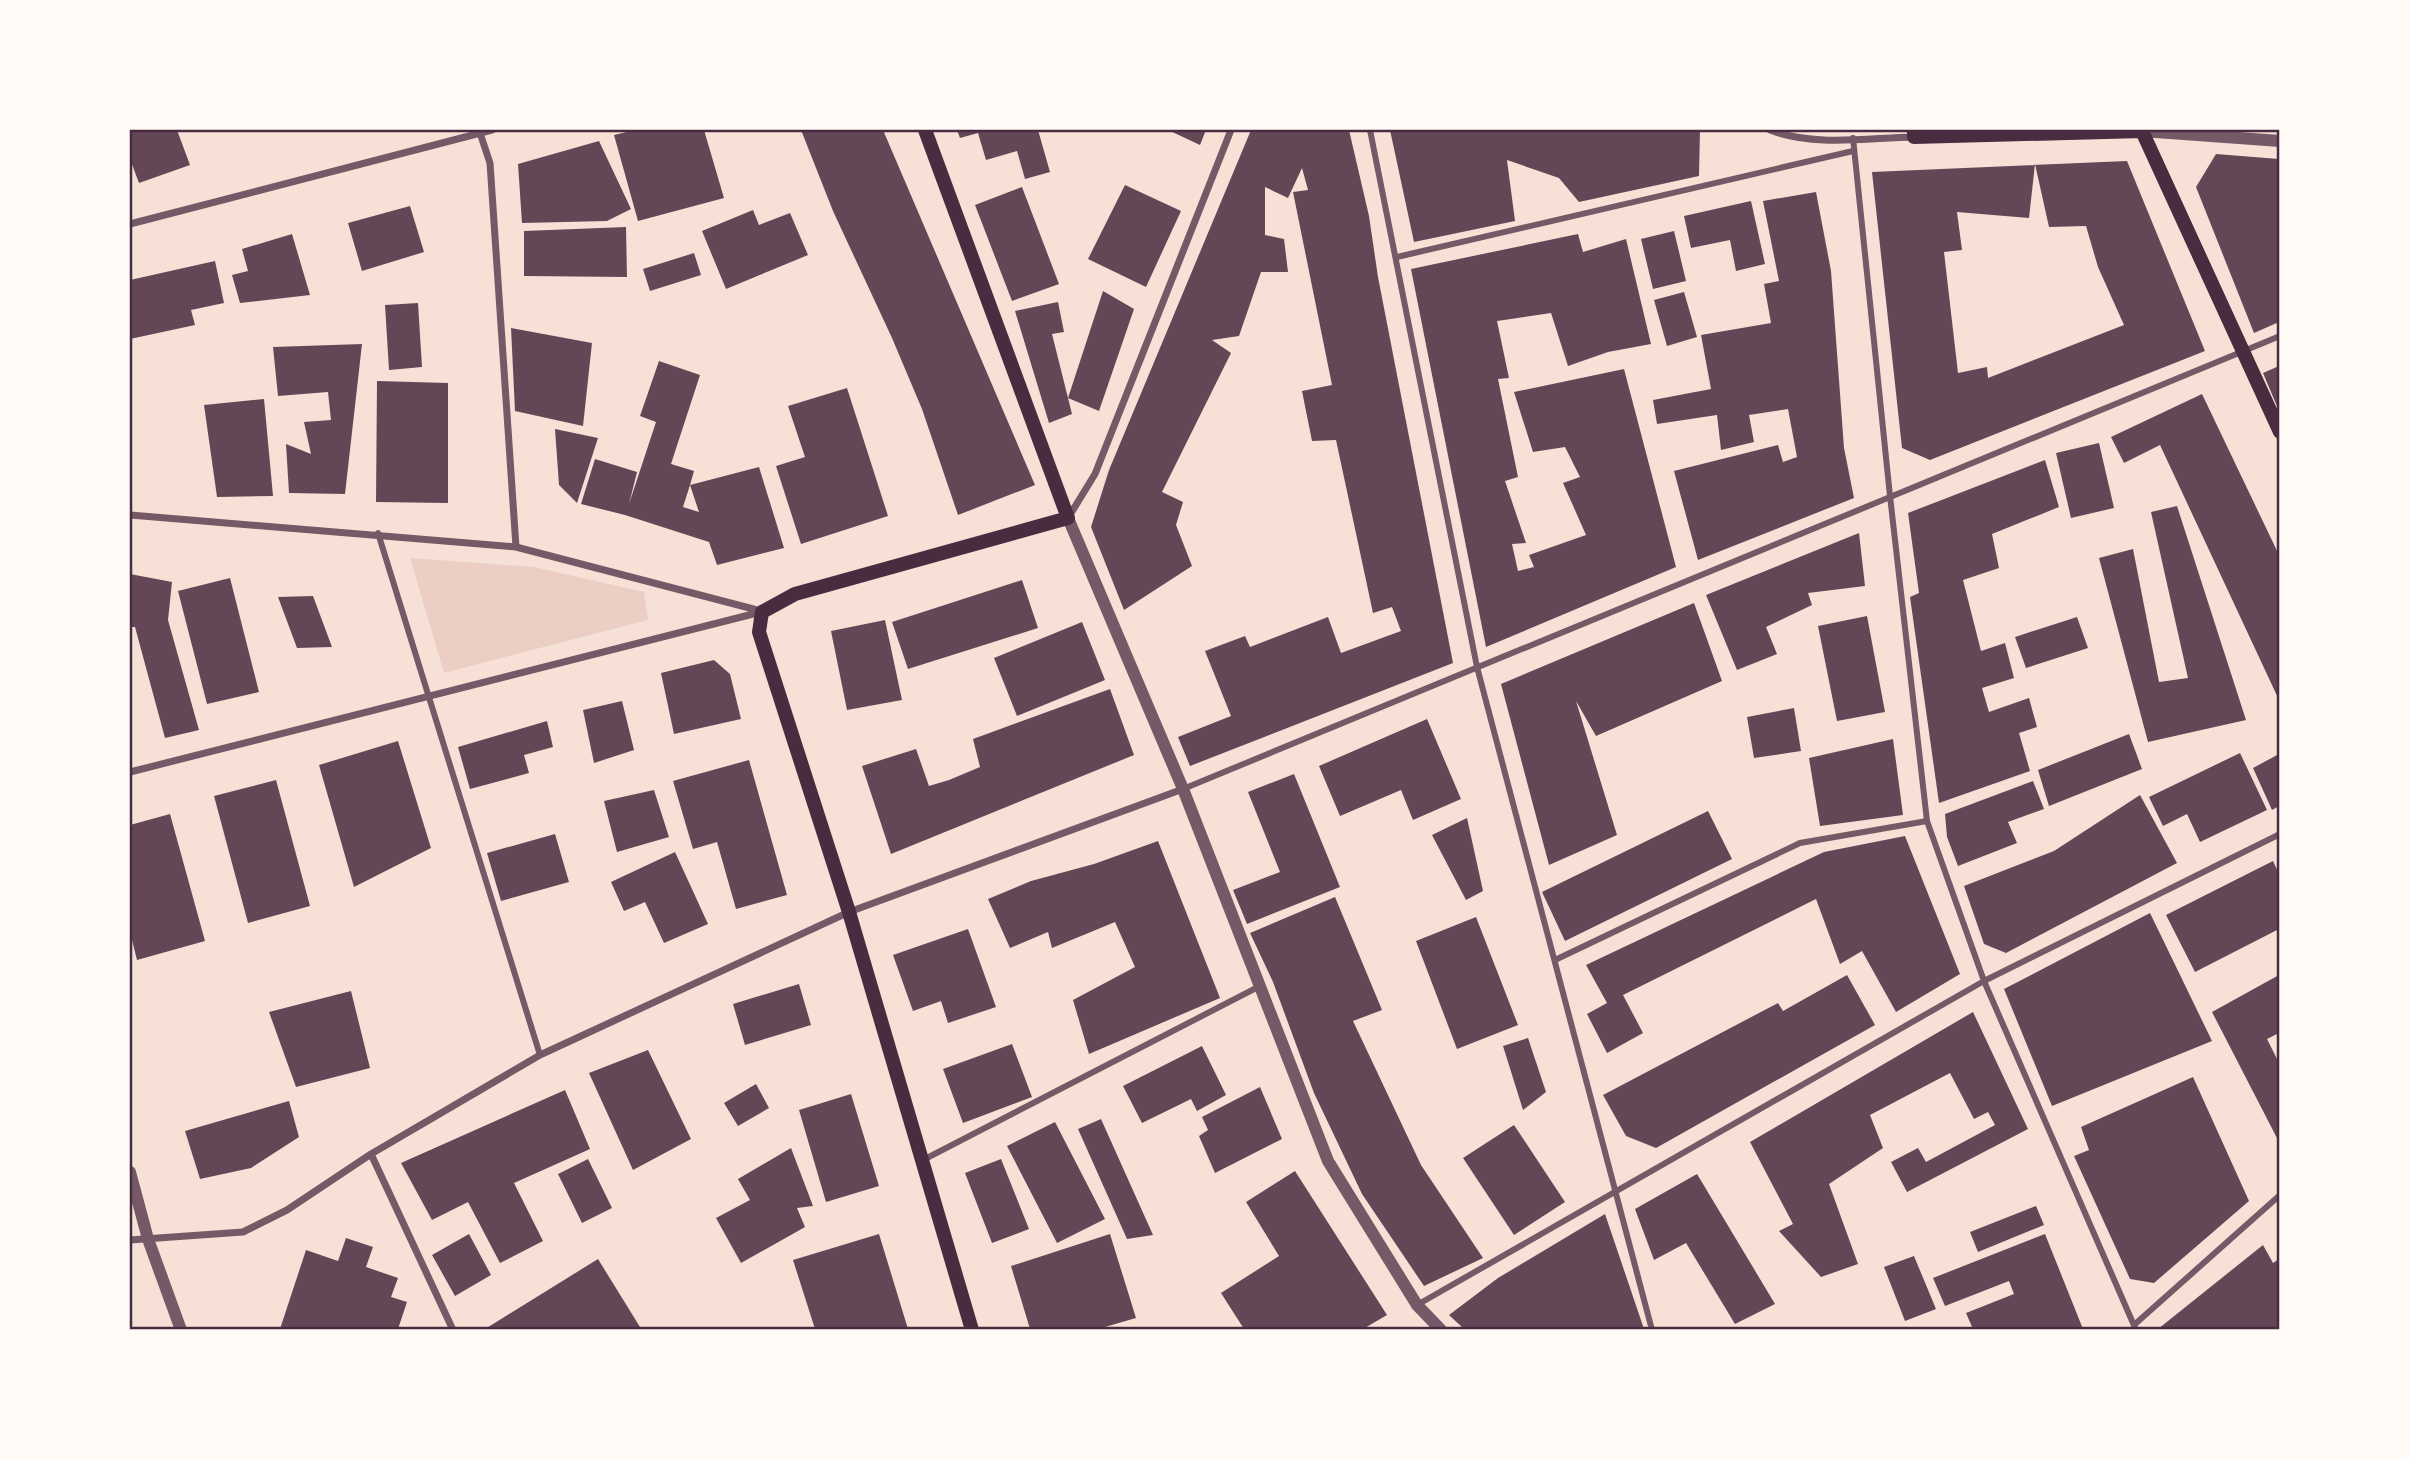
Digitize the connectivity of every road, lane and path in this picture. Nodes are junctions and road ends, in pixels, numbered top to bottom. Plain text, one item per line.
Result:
1 (492, 130) edge
2 (925, 130) edge
3 (1231, 130) edge
4 (1370, 130) edge
5 (1770, 130) edge
6 (2142, 130) edge
7 (480, 131) edge
8 (1914, 133) edge
9 (1853, 138) junction
10 (2280, 141) edge
11 (1853, 151) junction
12 (130, 224) edge
13 (1397, 257) junction
14 (2280, 336) edge
15 (2242, 349) junction
16 (2280, 432) edge
17 (1890, 496) junction
18 (130, 514) edge
19 (1068, 518) junction
20 (378, 533) junction
21 (516, 547) junction
22 (762, 611) junction
23 (1477, 667) junction
24 (429, 698) junction
25 (130, 772) edge
26 (1183, 789) junction
27 (1927, 821) junction
28 (2280, 834) edge
29 (849, 912) junction
30 (1555, 960) junction
31 (1984, 981) junction
32 (1261, 986) junction
33 (540, 1055) junction
34 (371, 1154) junction
35 (921, 1161) junction
36 (130, 1172) edge
37 (1617, 1189) junction
38 (2280, 1195) edge
39 (148, 1238) junction
40 (130, 1240) edge
41 (1417, 1305) junction
42 (2135, 1327) edge
43 (181, 1329) edge
44 (453, 1329) edge
45 (972, 1329) edge
46 (1441, 1329) edge
47 (1652, 1329) edge

1 - 7 street
2 - 19 main road
3 - 19 street
4 - 13 street
5 - 9 street
6 - 8 main road
6 - 10 street
6 - 15 main road
7 - 12 street
7 - 21 street
8 - 9 street
9 - 11 street
11 - 13 street
11 - 17 street
13 - 23 street
14 - 15 street
15 - 16 main road
15 - 17 street
17 - 23 street
17 - 27 street
18 - 20 street
19 - 22 main road
19 - 26 street
20 - 21 street
20 - 24 street
21 - 22 street
22 - 24 street
22 - 29 main road
23 - 26 street
23 - 30 street
24 - 25 street
24 - 33 street
26 - 29 street
26 - 32 street
27 - 30 street
27 - 31 street
28 - 31 street
29 - 33 street
29 - 35 main road
30 - 37 street
31 - 37 street
31 - 42 street
32 - 35 street
32 - 41 street
33 - 34 street
34 - 39 street
34 - 44 street
35 - 45 main road
36 - 39 street
37 - 41 street
37 - 47 street
38 - 42 street
39 - 40 street
39 - 43 street
41 - 46 street

